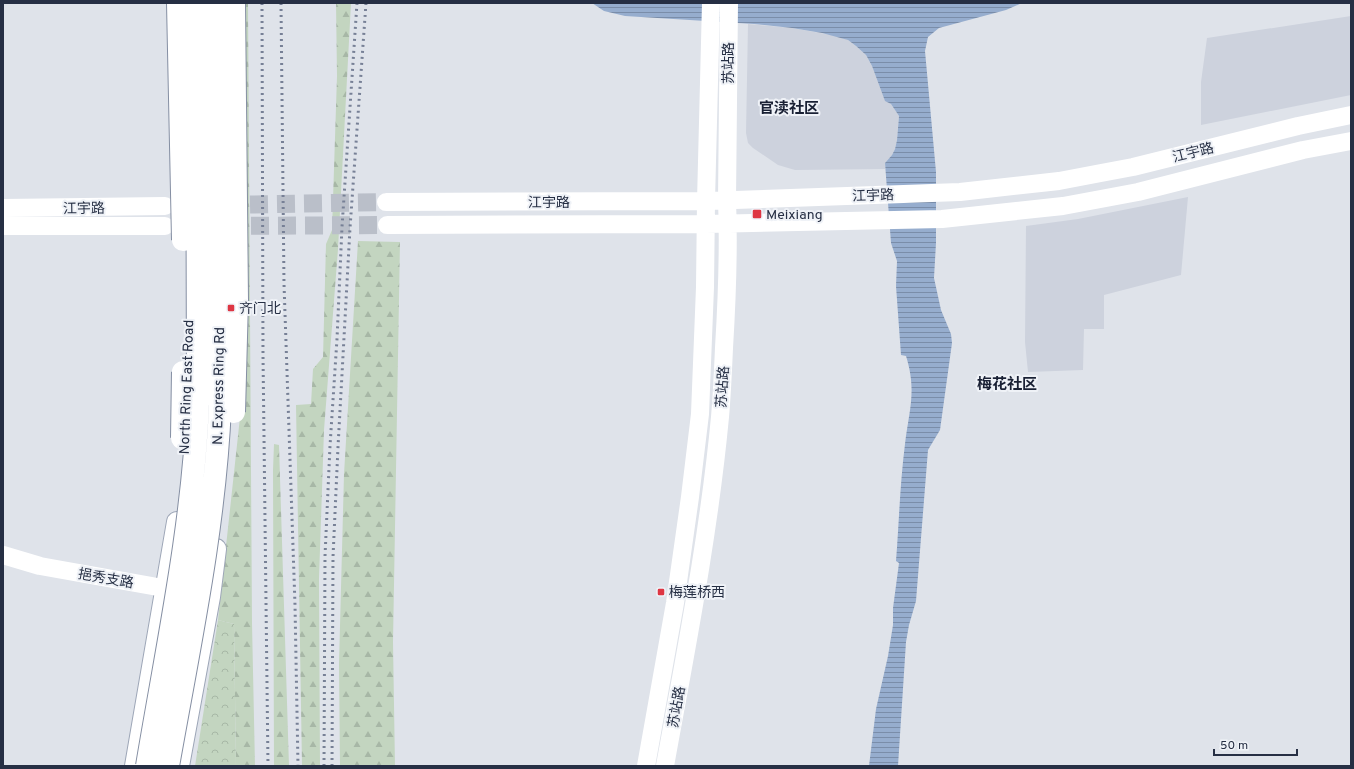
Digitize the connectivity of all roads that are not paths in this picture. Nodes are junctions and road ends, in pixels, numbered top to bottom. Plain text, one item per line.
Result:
1 (178, 3) edge
2 (184, 3) edge
3 (197, 3) edge
4 (218, 3) edge
5 (229, 3) edge
6 (234, 3) edge
7 (711, 3) edge
8 (729, 3) edge
9 (1351, 115) edge
10 (1351, 141) edge
11 (727, 200) junction
12 (706, 201) junction
13 (386, 202) tunnel mouth
14 (165, 206) dead end
15 (3, 208) edge
16 (728, 223) junction
17 (706, 224) junction
18 (3, 226) edge
19 (165, 226) dead end
20 (387, 226) tunnel mouth
21 (3, 555) edge
22 (193, 564) junction
23 (166, 589) junction
24 (210, 596) junction
25 (134, 766) edge
26 (147, 766) edge
27 (168, 766) edge
28 (179, 766) edge
29 (646, 766) edge
30 (665, 766) edge

1 - 22 highway, bridge
2 - 23 main road, North Ring East Road
3 - 22 highway, N. Express Ring Rd, bridge
4 - 22 highway, N. Express Ring Rd, bridge
5 - 24 main road
6 - 22 highway, bridge
7 - 12 main road, 苏站路
8 - 11 main road, 苏站路
9 - 11 main road, 江宇路
10 - 16 main road, 江宇路
11 - 12 main road, 江宇路
11 - 16 main road, 苏站路
12 - 13 main road, 江宇路
12 - 17 main road, 苏站路
14 - 15 main road, 江宇路
16 - 17 main road, 江宇路
16 - 30 main road, 苏站路
17 - 20 main road, 江宇路
17 - 29 main road, 苏站路
18 - 19 main road, 江宇路
21 - 23 main road, 挹秀支路
22 - 26 highway, N. Express Ring Rd, bridge
22 - 27 highway, N. Express Ring Rd, bridge
23 - 24 main road, 挹秀支路
23 - 25 main road, North Ring East Road
24 - 28 main road

